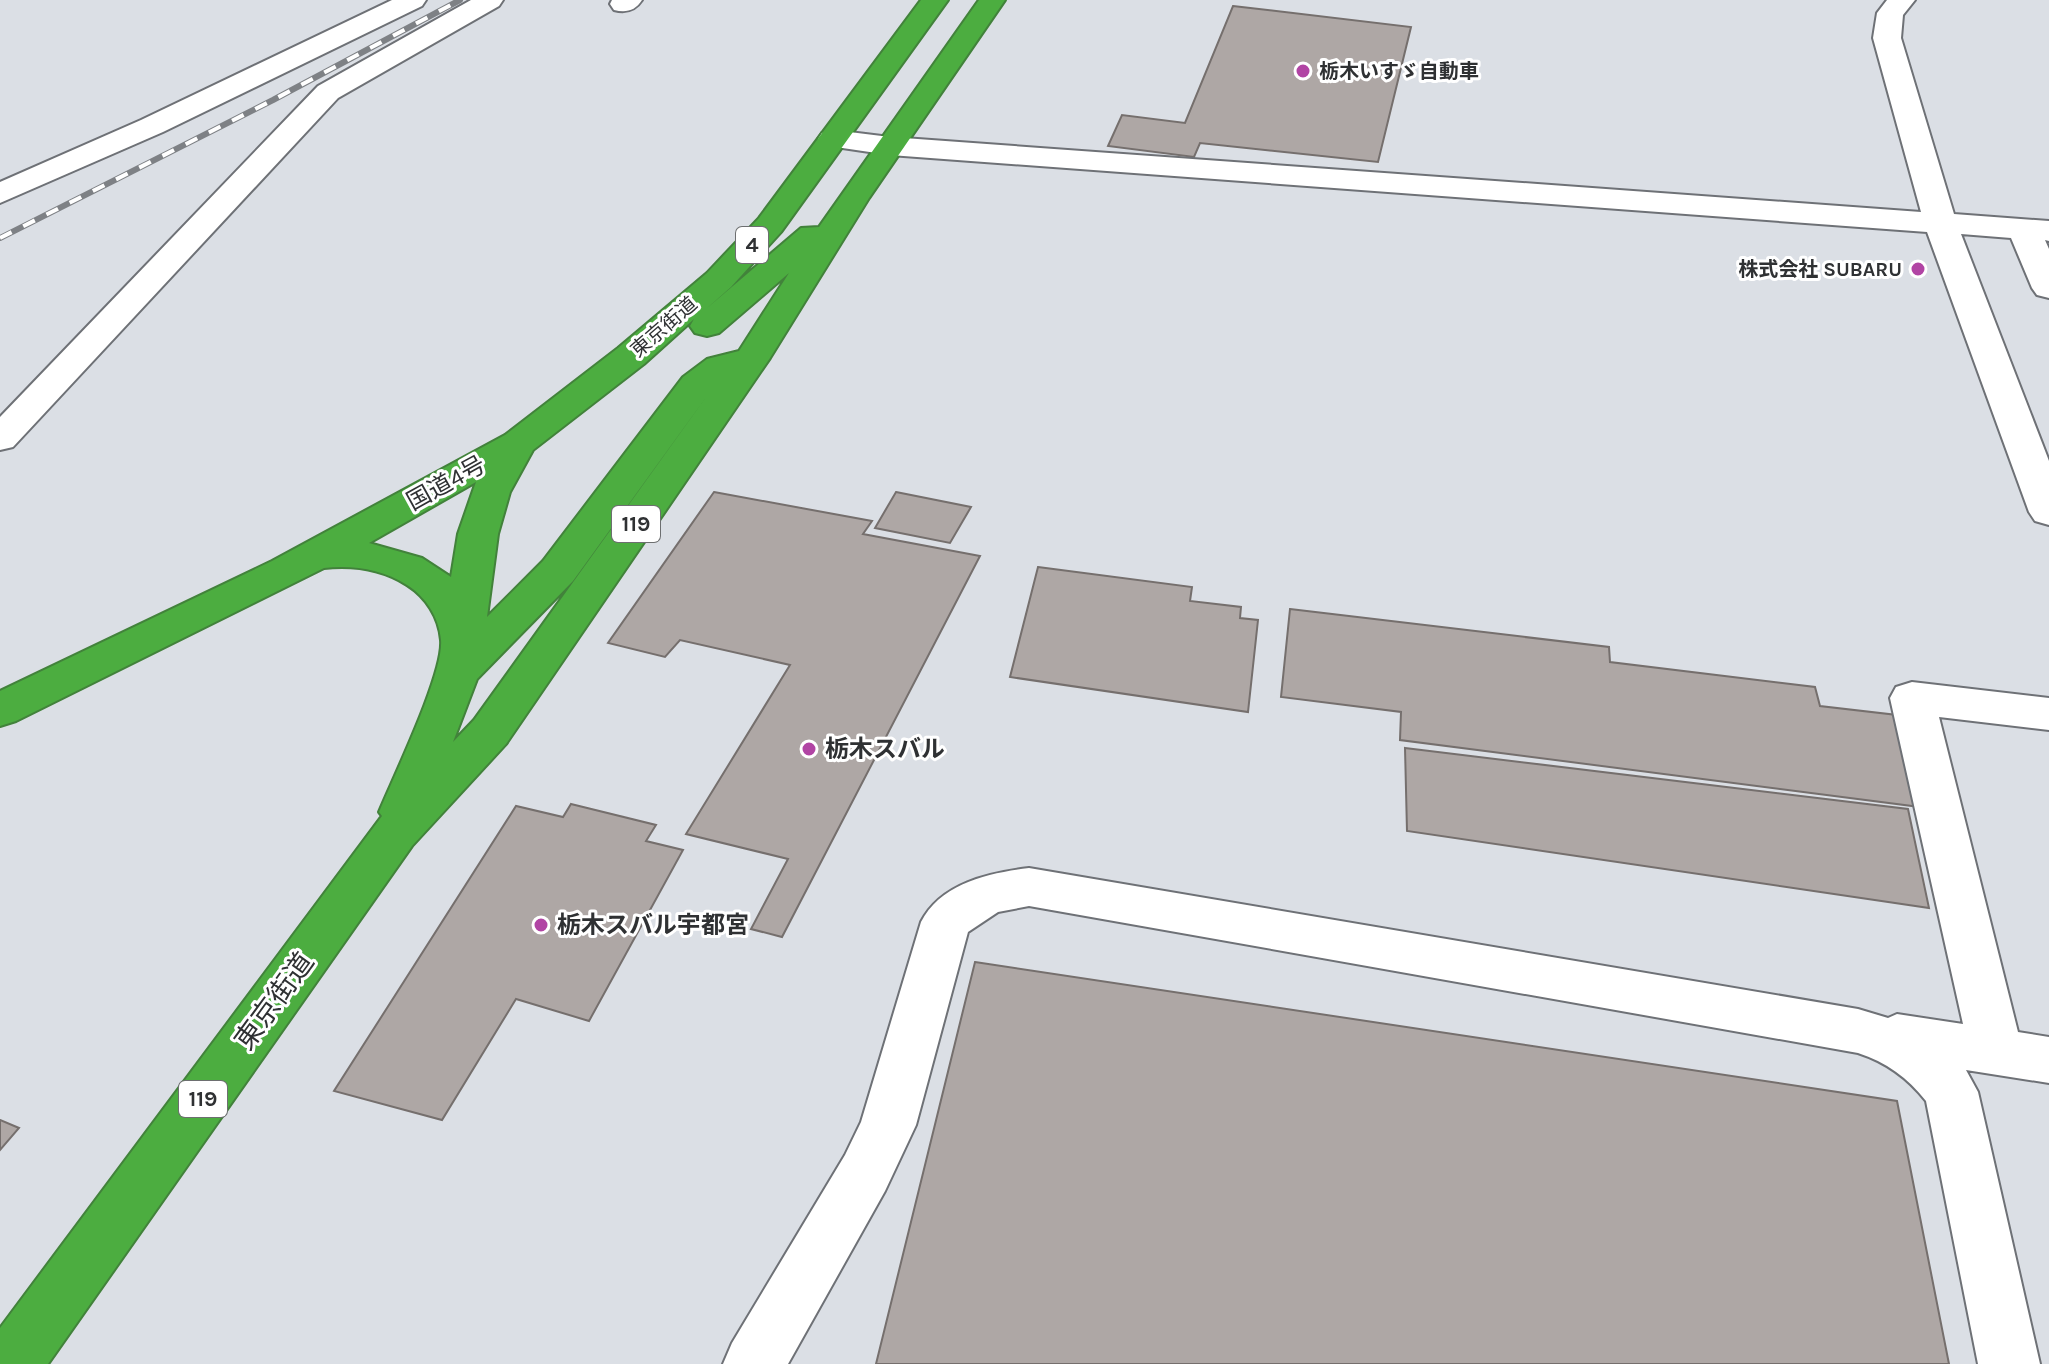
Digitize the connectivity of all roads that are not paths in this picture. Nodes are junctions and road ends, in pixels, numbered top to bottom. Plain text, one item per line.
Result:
1 (411, 0) edge
2 (490, 0) edge
3 (935, 0) edge
4 (992, 0) edge
5 (1902, 0) edge
6 (833, 139) junction
7 (890, 146) junction
8 (0, 194) edge
9 (853, 198) junction
10 (1940, 222) junction
11 (2036, 230) edge
12 (2049, 288) edge
13 (752, 358) junction
14 (1, 437) edge
15 (519, 442) junction
16 (2049, 512) edge
17 (315, 556) junction
18 (460, 655) junction
19 (0, 710) edge
20 (2049, 714) edge
21 (395, 833) junction
22 (1858, 1031) junction
23 (1996, 1052) junction
24 (2049, 1060) edge
25 (11, 1364) edge
26 (754, 1364) edge
27 (2009, 1364) edge

1 - 8 street
2 - 14 street
3 - 6 highway, 東京街道 / 4
4 - 7 highway, 東京街道 / 4
5 - 10 street
6 - 7 street
6 - 15 highway, 東京街道 / 4
7 - 9 highway, 東京街道 / 4
7 - 10 street
9 - 13 highway, 東京街道 / 119
9 - 15 highway, 国道4号 / 4
10 - 11 street
10 - 16 street
11 - 12 street
13 - 18 highway, 東京街道 / 119
13 - 21 highway, 東京街道 / 119
15 - 17 highway, 国道4号 / 4
15 - 18 highway, 東京街道 / 119
17 - 18 highway
17 - 19 highway, 国道4号 / 4
18 - 21 highway, 東京街道 / 119
20 - 23 street
21 - 25 highway, 東京街道 / 119
22 - 23 street
22 - 26 street
22 - 27 street
23 - 24 street

